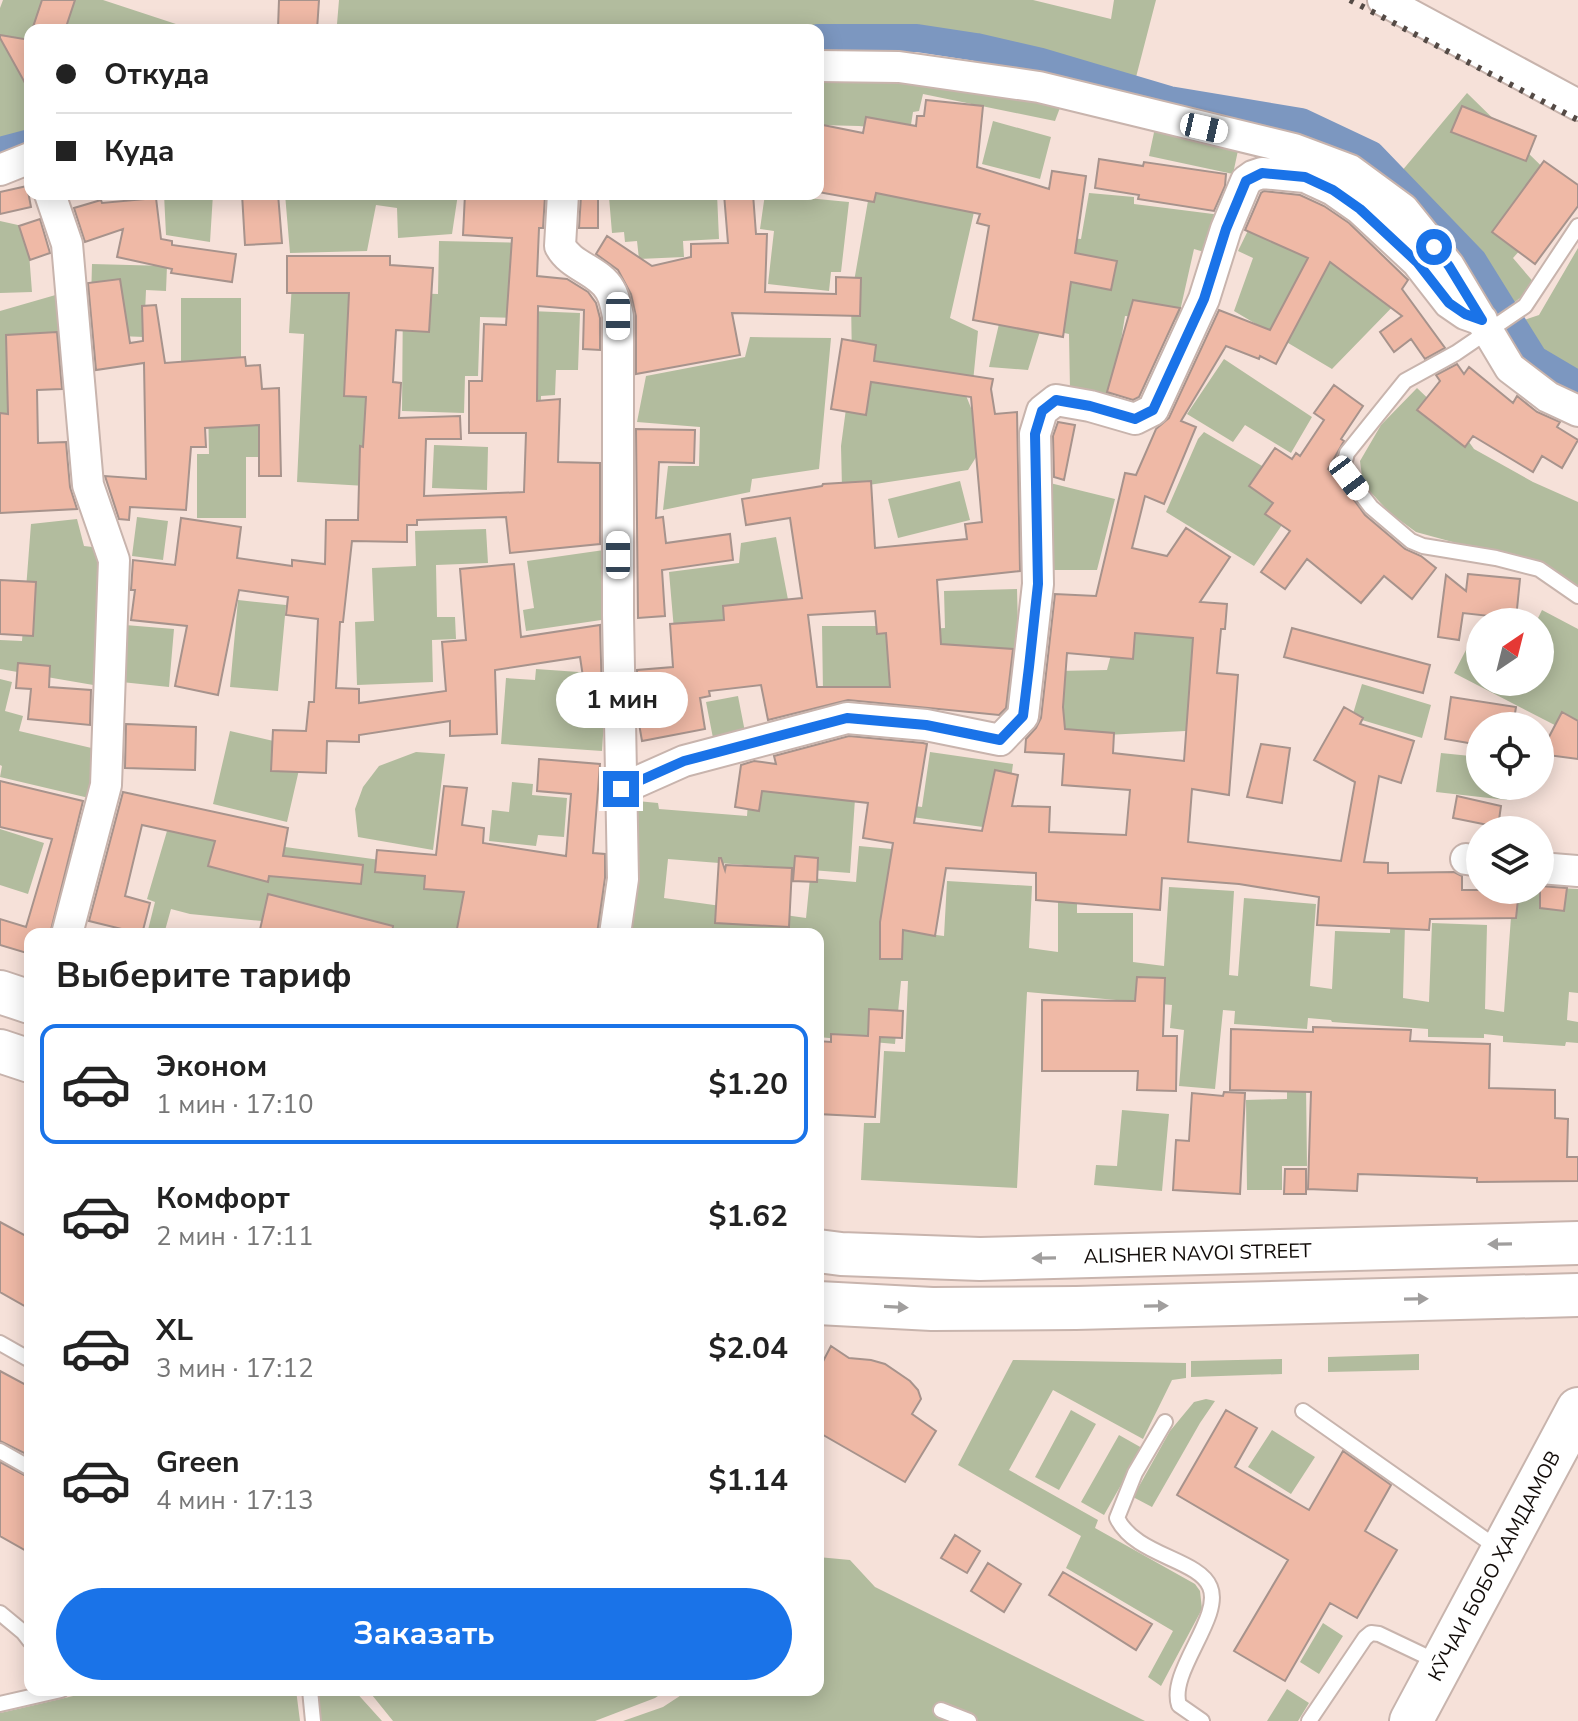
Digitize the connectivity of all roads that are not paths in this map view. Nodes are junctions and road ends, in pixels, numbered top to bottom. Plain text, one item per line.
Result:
1 (1383, 0) edge
2 (824, 66) edge
3 (1578, 105) edge
4 (24, 160) edge
5 (0, 170) edge
6 (52, 200) edge
7 (563, 200) edge
8 (1578, 226) edge
9 (1494, 322) junction
10 (1578, 411) edge
11 (1578, 596) edge
12 (621, 789) junction
13 (1554, 869) edge
14 (1578, 871) edge
15 (69, 928) edge
16 (616, 928) edge
17 (0, 992) edge
18 (24, 1000) edge
19 (0, 1051) edge
20 (24, 1059) edge
21 (1578, 1243) edge
22 (824, 1252) edge
23 (1578, 1295) edge
24 (824, 1303) edge
25 (0, 1343) edge
26 (24, 1357) edge
27 (1578, 1409) edge
28 (1303, 1411) dead end
29 (1165, 1422) dead end
30 (0, 1451) edge
31 (24, 1465) edge
32 (1502, 1551) junction
33 (0, 1613) edge
34 (24, 1633) edge
35 (1441, 1663) junction
36 (33, 1696) edge
37 (311, 1696) edge
38 (0, 1704) edge
39 (941, 1710) dead end
40 (313, 1721) edge
41 (969, 1721) edge
42 (1202, 1721) edge
43 (1309, 1721) edge
44 (1411, 1721) edge

1 - 3 street
2 - 9 street
4 - 5 street
6 - 15 street
7 - 12 street
8 - 9 lane
9 - 10 street
9 - 11 lane
9 - 12 street
12 - 16 street
13 - 14 street
17 - 18 street
19 - 20 street
21 -> 22 street, ALISHER NAVOI STREET
24 -> 23 street
25 - 26 lane
27 - 32 street, КӮЧАИ БОБО ҲАМДАМОВ
28 - 32 lane
29 - 42 lane
30 - 31 lane
32 - 35 street, КӮЧАИ БОБО ҲАМДАМОВ
33 - 34 lane
35 - 43 lane
35 - 44 street, КӮЧАИ БОБО ҲАМДАМОВ
36 - 38 lane
37 - 40 lane
39 - 41 lane

